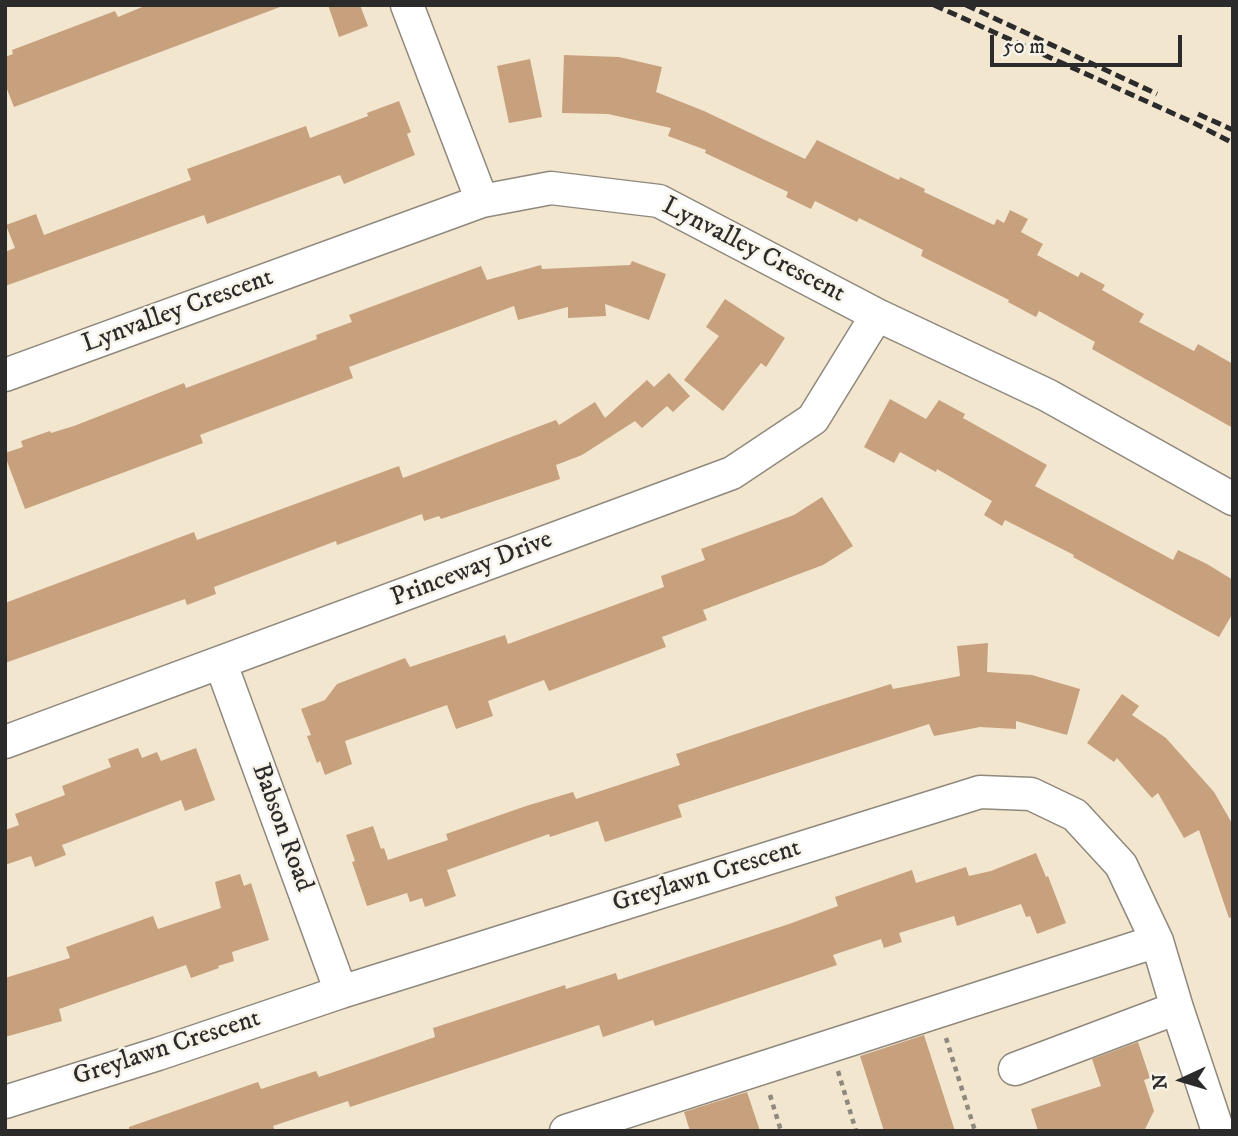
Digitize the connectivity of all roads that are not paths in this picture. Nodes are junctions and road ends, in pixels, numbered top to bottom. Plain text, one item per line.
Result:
1 (407, 5) edge
2 (482, 201) junction
3 (877, 314) junction
4 (5, 375) edge
5 (1233, 499) edge
6 (221, 664) junction
7 (5, 742) edge
8 (1157, 941) junction
9 (341, 992) junction
10 (1177, 1008) junction
11 (1015, 1069) dead end
12 (5, 1102) edge
13 (566, 1131) edge
14 (1218, 1131) edge

1 - 2 street
2 - 3 street, Lynvalley Crescent
2 - 4 street, Lynvalley Crescent
3 - 5 street, Lynvalley Crescent
3 - 6 street, Princeway Drive
6 - 7 street, Princeway Drive
6 - 9 street, Babson Road
8 - 9 street, Greylawn Crescent
8 - 10 street, Greylawn Crescent
8 - 13 street
9 - 12 street, Greylawn Crescent
10 - 11 street
10 - 14 street, Greylawn Crescent

